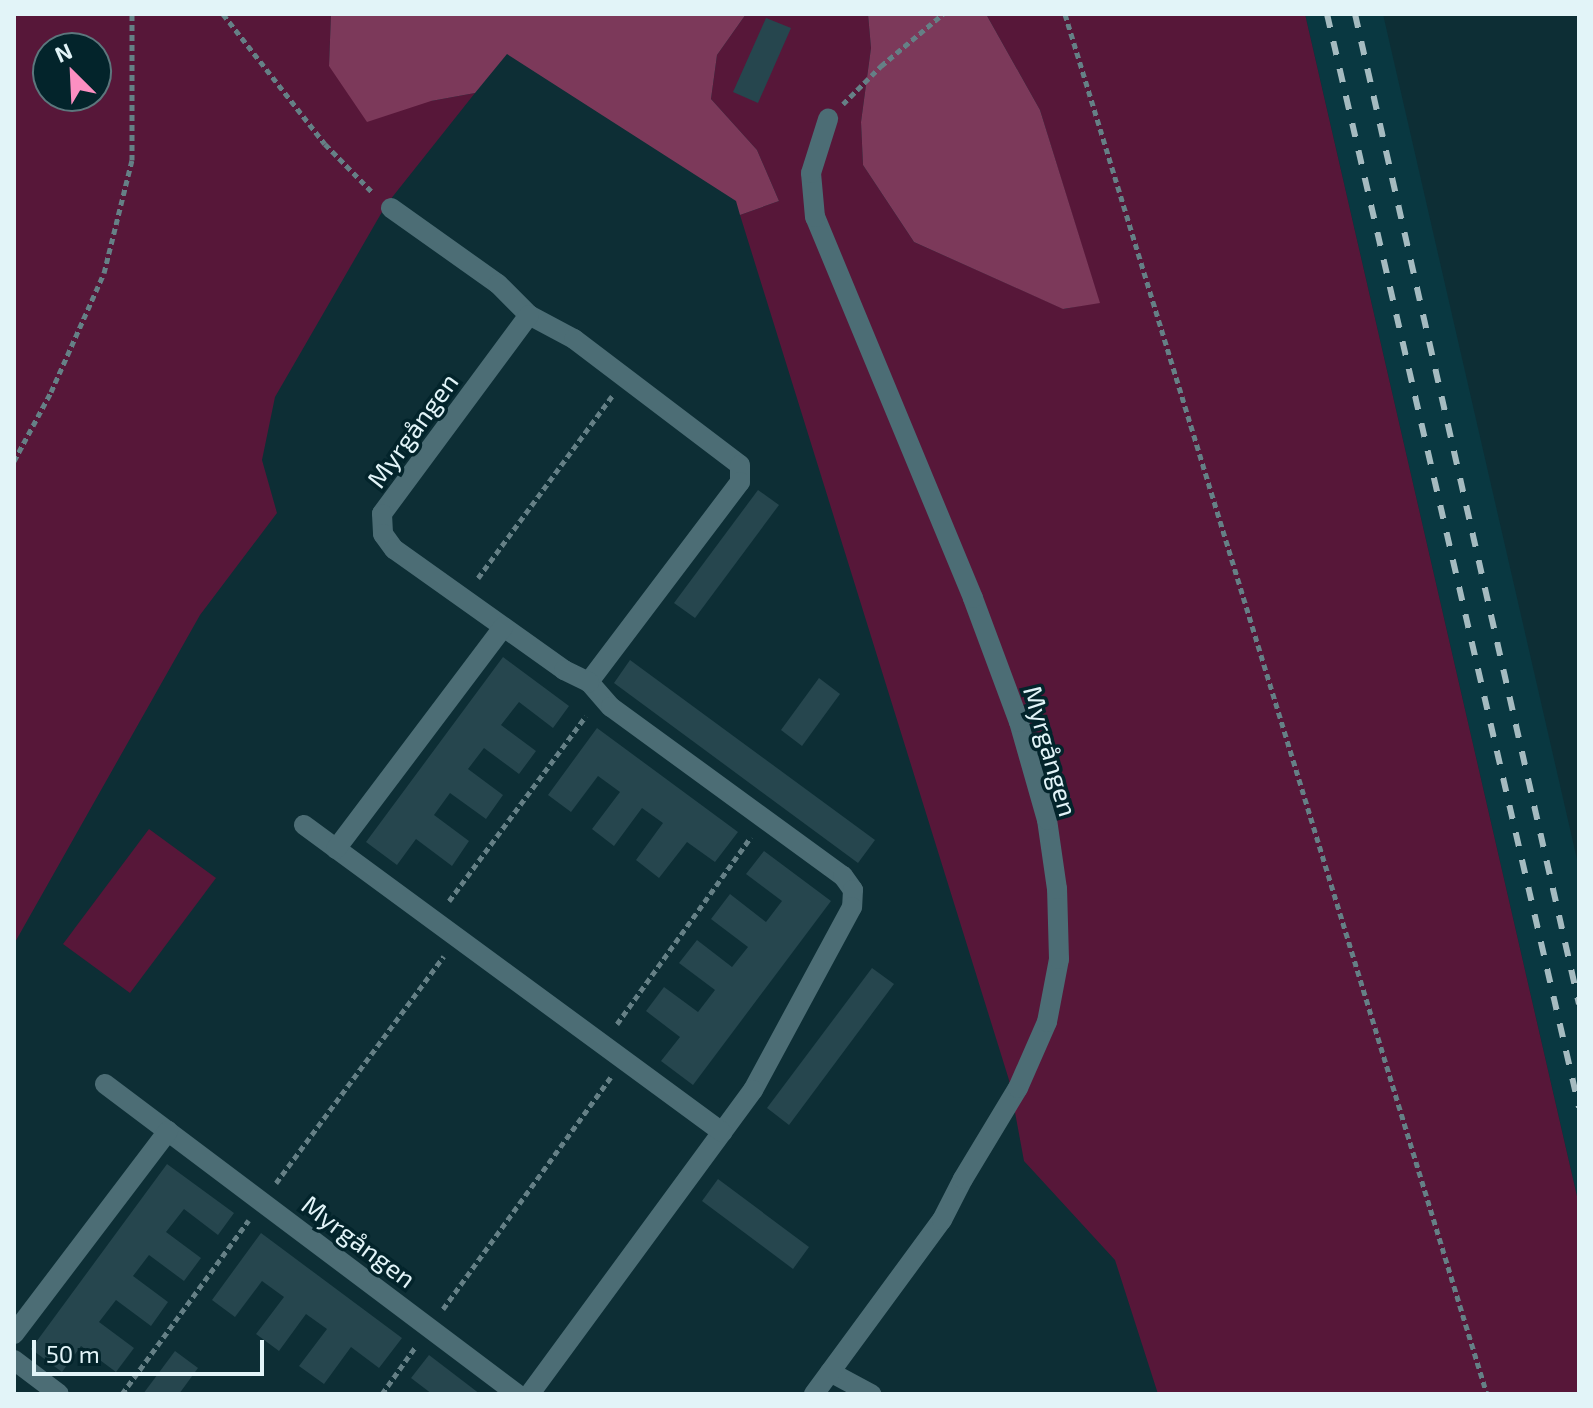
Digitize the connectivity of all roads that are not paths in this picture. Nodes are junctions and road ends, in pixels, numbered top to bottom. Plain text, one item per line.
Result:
1 (828, 119) road end
2 (391, 208) road end
3 (529, 315) junction
4 (503, 627) junction
5 (595, 688) junction
6 (304, 825) dead end
7 (336, 849) junction
8 (105, 1084) dead end
9 (168, 1131) junction
10 (722, 1132) junction
11 (14, 1334) edge
12 (14, 1360) edge
13 (830, 1372) junction
14 (59, 1394) edge
15 (517, 1394) edge
16 (530, 1394) edge
17 (814, 1394) edge
18 (871, 1394) edge

1 - 13 street, Myrgången
2 - 3 street
3 - 4 street, Myrgången
3 - 5 street
4 - 5 street, Myrgången
4 - 7 street
5 - 10 street, Myrgången
6 - 7 street
7 - 10 street
8 - 9 street, Myrgången
9 - 11 street
9 - 15 street, Myrgången
10 - 16 street, Myrgången
12 - 14 street
13 - 17 street, Myrgången
13 - 18 street

